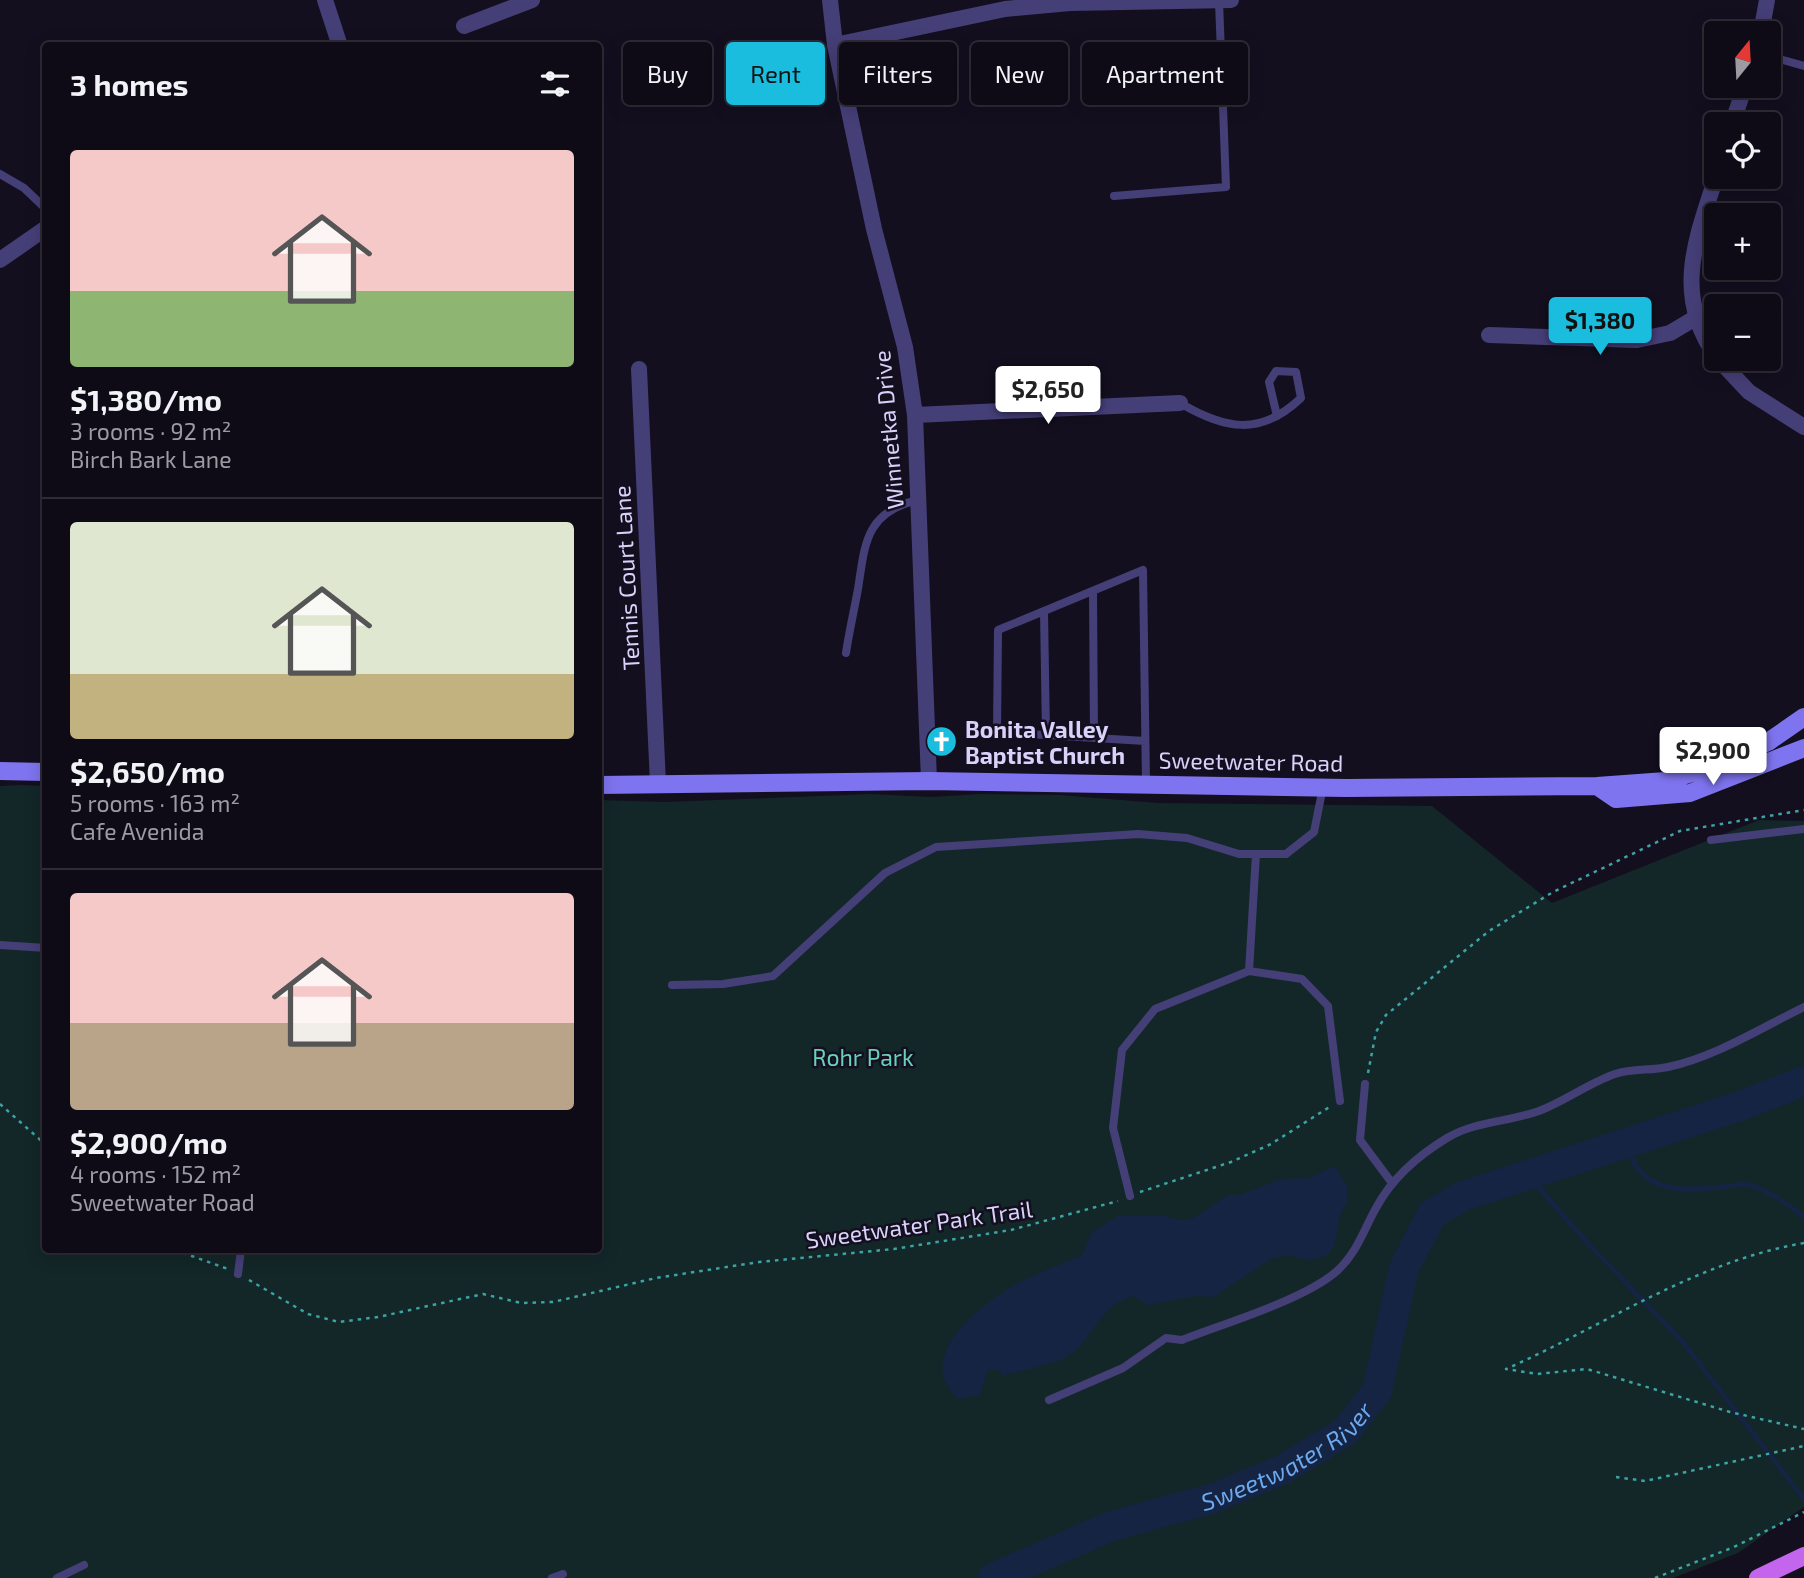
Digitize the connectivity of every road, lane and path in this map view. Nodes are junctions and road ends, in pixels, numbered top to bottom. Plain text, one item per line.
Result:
1 (325, 0) edge
2 (532, 0) edge
3 (830, 0) edge
4 (1767, 0) edge
5 (1143, 1) edge
6 (1225, 1) edge
7 (1763, 21) edge
8 (464, 26) dead end
9 (339, 42) edge
10 (835, 45) junction
11 (1782, 60) edge
12 (1804, 66) edge
13 (0, 174) edge
14 (1712, 189) edge
15 (1114, 196) dead end
16 (42, 205) edge
17 (42, 231) edge
18 (0, 260) edge
19 (1697, 317) junction
20 (1704, 331) edge
21 (1489, 335) dead end
22 (639, 369) dead end
23 (1729, 371) edge
24 (1180, 403) joint
25 (915, 415) junction
26 (1277, 416) junction
27 (1804, 427) edge
28 (918, 500) junction
29 (1093, 591) junction
30 (1044, 611) junction
31 (846, 653) dead end
32 (1804, 717) edge
33 (1046, 735) junction
34 (1094, 738) junction
35 (1145, 741) junction
36 (1804, 748) edge
37 (0, 771) edge
38 (42, 772) edge
39 (929, 781) junction
40 (1146, 783) junction
41 (602, 785) edge
42 (658, 785) junction
43 (1597, 786) junction
44 (1323, 787) junction
45 (1804, 810) edge
46 (1804, 829) edge
47 (1711, 840) dead end
48 (1256, 854) junction
49 (0, 945) edge
50 (42, 948) edge
51 (1249, 971) junction
52 (672, 985) dead end
53 (1804, 1007) edge
54 (1365, 1084) joint
55 (1340, 1101) joint
56 (0, 1104) edge
57 (42, 1141) edge
58 (1392, 1183) junction
59 (1130, 1196) junction
60 (1804, 1243) edge
61 (183, 1253) edge
62 (241, 1253) edge
63 (238, 1274) junction
64 (1049, 1399) dead end
65 (1804, 1429) edge
66 (1804, 1446) edge
67 (1616, 1477) dead end
68 (1804, 1512) edge
69 (1804, 1556) edge
70 (84, 1565) dead end
71 (563, 1574) dead end
72 (57, 1578) edge
73 (552, 1578) edge
74 (1655, 1578) edge
75 (1758, 1578) edge

1 - 9 street
2 - 8 street
3 - 10 street, Winnetka Drive
4 - 7 street
5 - 6 street
5 - 10 street
6 - 15 lane
10 - 25 street, Winnetka Drive
11 - 12 lane
13 - 16 lane
14 - 19 street
17 - 18 street
19 - 20 street
19 - 21 street
22 - 42 street, Tennis Court Lane
23 - 27 street
24 - 25 street
24 - 26 lane
25 - 28 street, Winnetka Drive
26 - 26 lane
28 - 31 lane
28 - 39 street, Winnetka Drive
29 - 30 lane
29 - 34 lane
29 - 35 lane
30 - 33 lane
30 - 33 lane
32 - 43 main road, Sweetwater Road
33 - 34 lane
34 - 35 lane
35 - 40 lane
36 - 43 main road
37 - 38 main road
39 - 40 main road, Sweetwater Road
39 - 42 main road, Sweetwater Road
40 - 44 main road, Sweetwater Road
41 - 42 main road, Sweetwater Road
43 - 44 main road, Sweetwater Road
44 - 48 lane
45 - 54 path
46 - 47 lane
48 - 51 lane
48 - 52 lane
49 - 50 lane
51 - 55 lane
51 - 59 lane
53 - 58 lane
54 - 58 lane
55 - 59 path, Sweetwater Park Trail
56 - 57 path
58 - 64 lane
59 - 63 path, Sweetwater Park Trail
60 - 65 path
61 - 63 path, Sweetwater Park Trail
62 - 63 lane
66 - 67 path
68 - 74 path
69 - 75 main road
70 - 72 lane
71 - 73 lane

